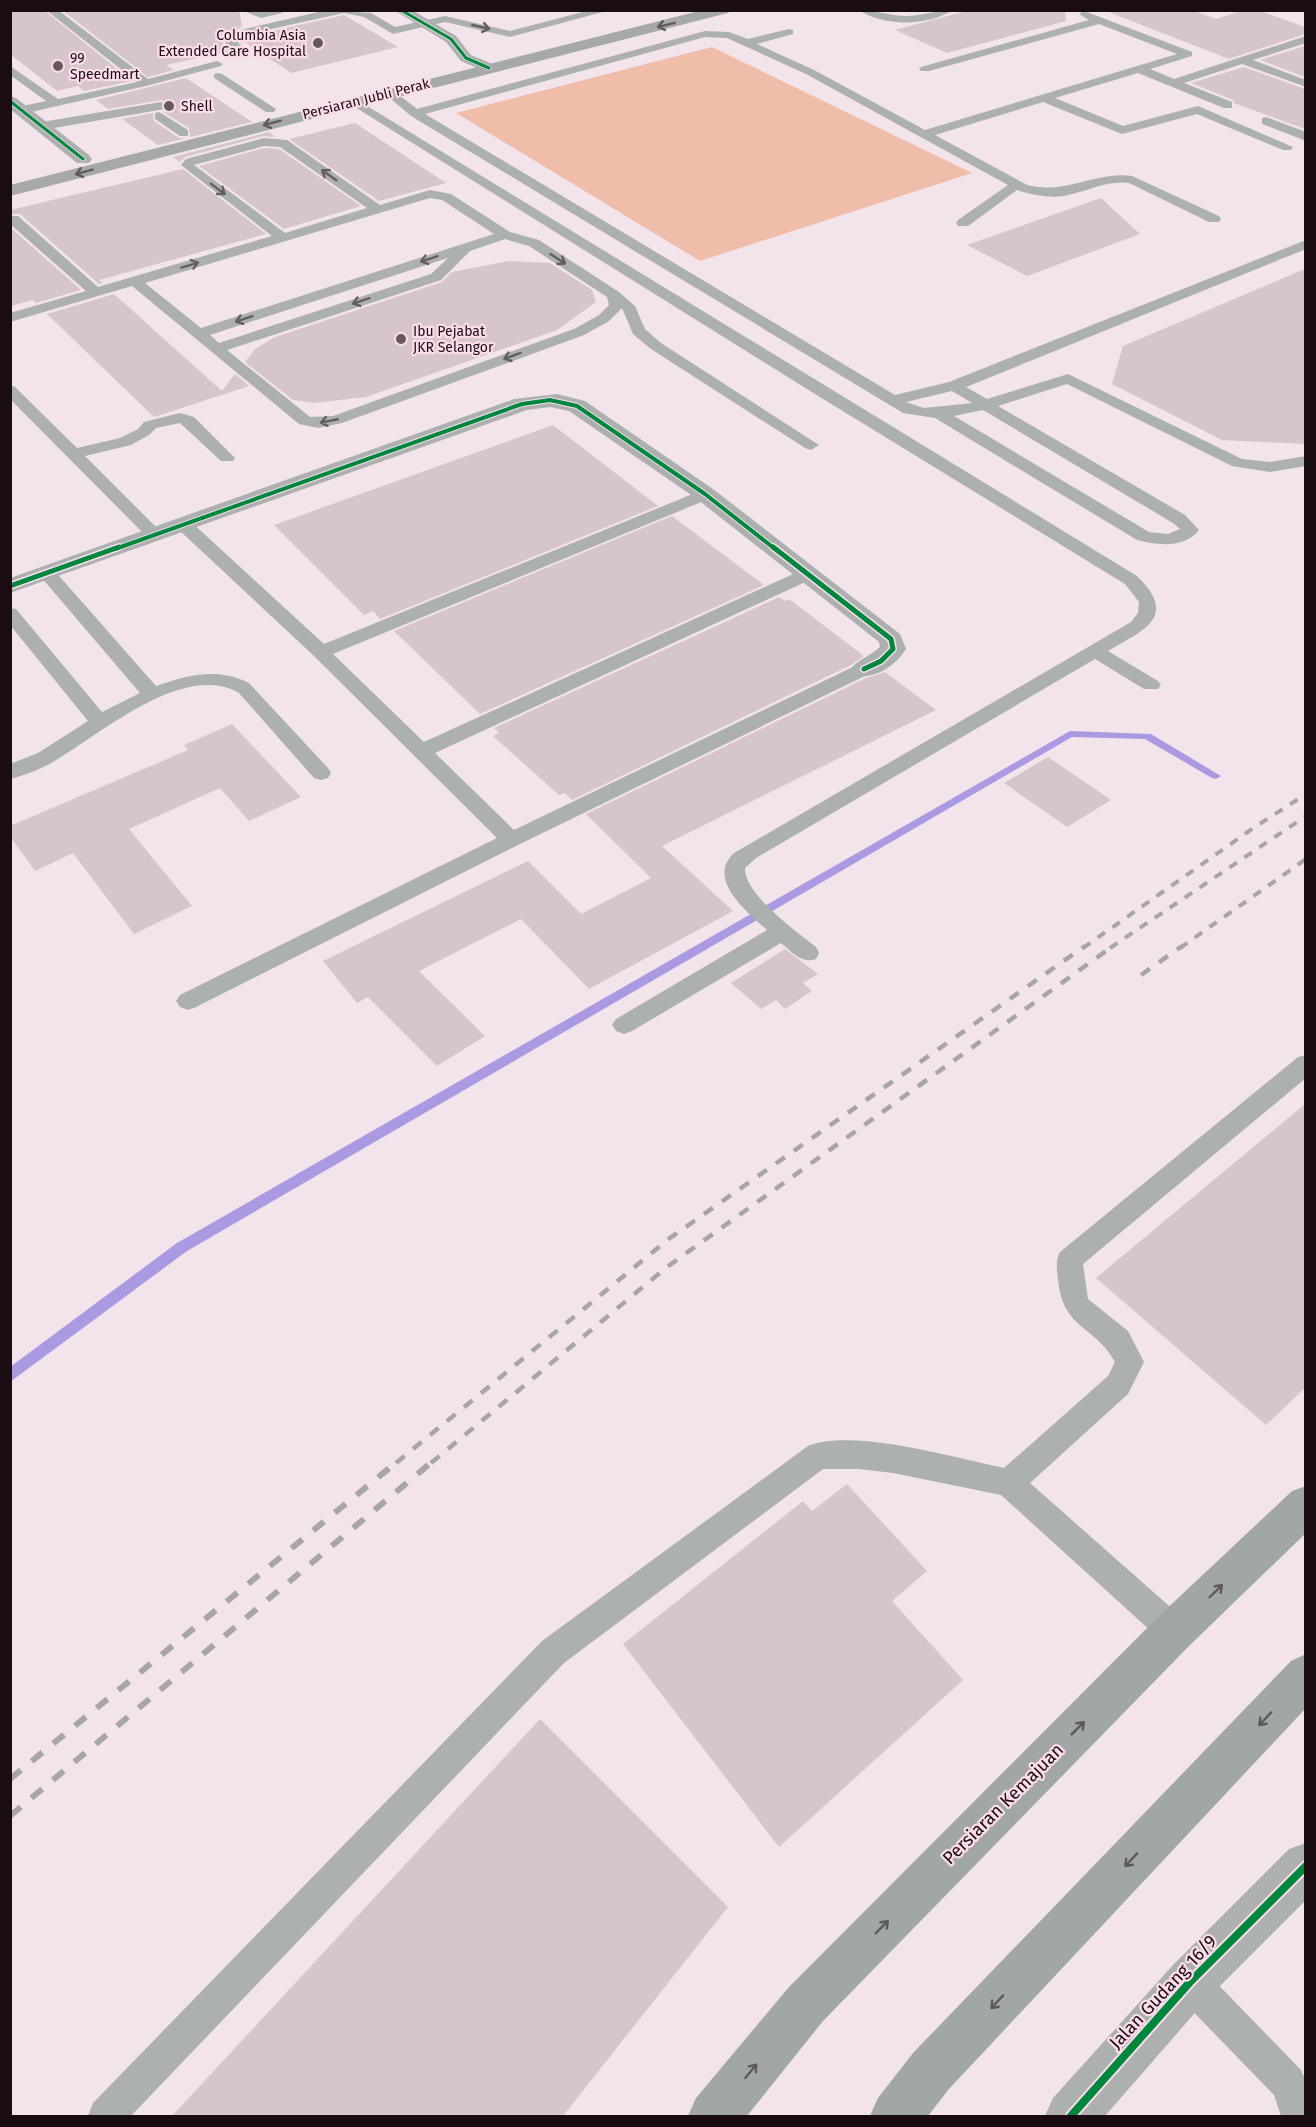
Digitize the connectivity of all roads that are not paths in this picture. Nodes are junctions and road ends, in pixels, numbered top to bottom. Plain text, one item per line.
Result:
1 (51, 10) edge
2 (248, 10) edge
3 (277, 10) edge
4 (344, 10) edge
5 (400, 10) edge
6 (605, 10) edge
7 (666, 10) edge
8 (723, 10) edge
9 (864, 10) edge
10 (948, 10) edge
11 (1076, 10) edge
12 (427, 17) edge
13 (1100, 20) junction
14 (789, 32) dead end
15 (1305, 39) edge
16 (747, 43) junction
17 (236, 46) dead end
18 (468, 51) junction
19 (1242, 60) junction
20 (489, 68) junction
21 (925, 69) dead end
22 (1139, 69) junction
23 (13, 74) edge
24 (146, 83) junction
25 (1173, 83) junction
26 (1305, 84) edge
27 (236, 87) junction
28 (219, 92) dead end
29 (390, 93) junction
30 (1044, 98) junction
31 (354, 102) junction
32 (56, 104) junction
33 (16, 105) edge
34 (270, 109) junction
35 (415, 113) junction
36 (42, 126) junction
37 (184, 133) junction
38 (925, 134) junction
39 (1305, 137) edge
40 (1287, 147) dead end
41 (83, 159) junction
42 (10, 176) edge
43 (1017, 184) junction
44 (10, 192) edge
45 (376, 209) junction
46 (13, 219) dead end
47 (1214, 219) dead end
48 (963, 223) dead end
49 (505, 235) junction
50 (282, 237) junction
51 (1305, 244) edge
52 (467, 247) junction
53 (134, 282) junction
54 (96, 293) junction
55 (614, 295) junction
56 (10, 318) edge
57 (199, 334) junction
58 (217, 348) junction
59 (1028, 357) junction
60 (1068, 379) junction
61 (954, 386) junction
62 (11, 390) edge
63 (893, 400) junction
64 (985, 404) junction
65 (939, 413) junction
66 (811, 445) dead end
67 (75, 453) junction
68 (227, 458) dead end
69 (1305, 460) edge
70 (705, 494) junction
71 (184, 525) junction
72 (155, 535) junction
73 (47, 573) junction
74 (808, 574) junction
75 (10, 586) edge
76 (10, 613) edge
77 (1095, 651) junction
78 (321, 652) junction
79 (864, 669) joint
80 (1151, 685) dead end
81 (152, 694) junction
82 (100, 722) junction
83 (420, 752) junction
84 (10, 772) edge
85 (321, 773) dead end
86 (511, 840) junction
87 (781, 929) junction
88 (808, 953) dead end
89 (188, 1001) dead end
90 (624, 1024) dead end
91 (1305, 1064) edge
92 (1009, 1483) junction
93 (1305, 1505) edge
94 (1174, 1631) junction
95 (1305, 1676) edge
96 (1305, 1866) edge
97 (1190, 1982) junction
98 (106, 2116) edge
99 (714, 2116) edge
100 (896, 2116) edge
101 (1071, 2116) edge
102 (1299, 2116) edge

1 - 24 lane
2 - 3 street
4 - 12 lane
4 - 17 lane
5 - 12 street
12 -> 6 lane
7 - 18 main road, Persiaran Jubli Perak
8 -> 20 main road, Persiaran Jubli Perak
9 - 10 lane
11 - 13 lane
12 - 18 street
13 - 21 lane
13 - 22 lane
14 - 16 lane
15 - 19 lane
16 - 35 lane
16 - 38 lane
18 - 20 street
18 - 34 main road, Persiaran Jubli Perak
19 - 25 lane
19 - 26 lane
20 - 29 main road, Persiaran Jubli Perak
22 - 25 lane
22 - 30 lane
23 - 32 lane
24 - 27 lane
24 - 32 lane
25 - 39 lane
27 - 28 lane
27 - 34 lane
29 - 31 main road, Persiaran Jubli Perak
29 - 35 lane
30 - 38 lane
30 - 40 lane
31 -> 44 main road, Persiaran Jubli Perak
31 - 77 lane
32 - 33 lane
33 - 36 street
34 - 37 main road, Persiaran Jubli Perak
35 - 63 lane
36 - 37 lane
36 - 41 street
37 - 41 main road, Persiaran Jubli Perak
38 - 43 lane
41 - 42 main road, Persiaran Jubli Perak
43 - 47 lane
43 - 48 lane
45 - 49 lane
45 - 50 lane
45 -> 50 lane
46 - 54 lane
49 - 52 lane
49 -> 55 lane
53 -> 50 lane
51 - 59 lane
52 -> 57 lane
52 -> 58 lane
53 - 54 lane
53 - 57 lane
54 - 56 lane
55 -> 58 lane
55 - 66 lane
57 - 58 lane
59 - 60 lane
59 - 61 lane
60 - 64 lane
60 - 69 lane
61 - 63 lane
61 - 64 lane
62 - 67 lane
63 - 65 lane
64 - 65 lane
64 - 65 lane
67 - 68 lane
67 - 72 lane
70 - 71 street
70 - 74 street
70 - 78 lane
71 - 72 street
71 - 78 lane
72 - 73 street
73 - 75 street
73 - 81 lane
74 - 79 street
74 - 83 lane
76 - 82 lane
77 - 80 lane
77 - 87 lane
78 - 83 lane
79 - 86 lane
81 - 82 lane
81 - 85 lane
82 - 84 lane
83 - 86 lane
86 - 89 lane
87 - 88 lane
87 - 90 lane
91 - 92 lane
92 - 94 lane
92 - 98 lane
94 -> 93 main road, Persiaran Kemajuan
99 -> 94 main road, Persiaran Kemajuan
95 -> 100 main road
96 - 97 street, Jalan Gudang 16/9
97 - 101 street, Jalan Gudang 16/9
97 - 102 lane

